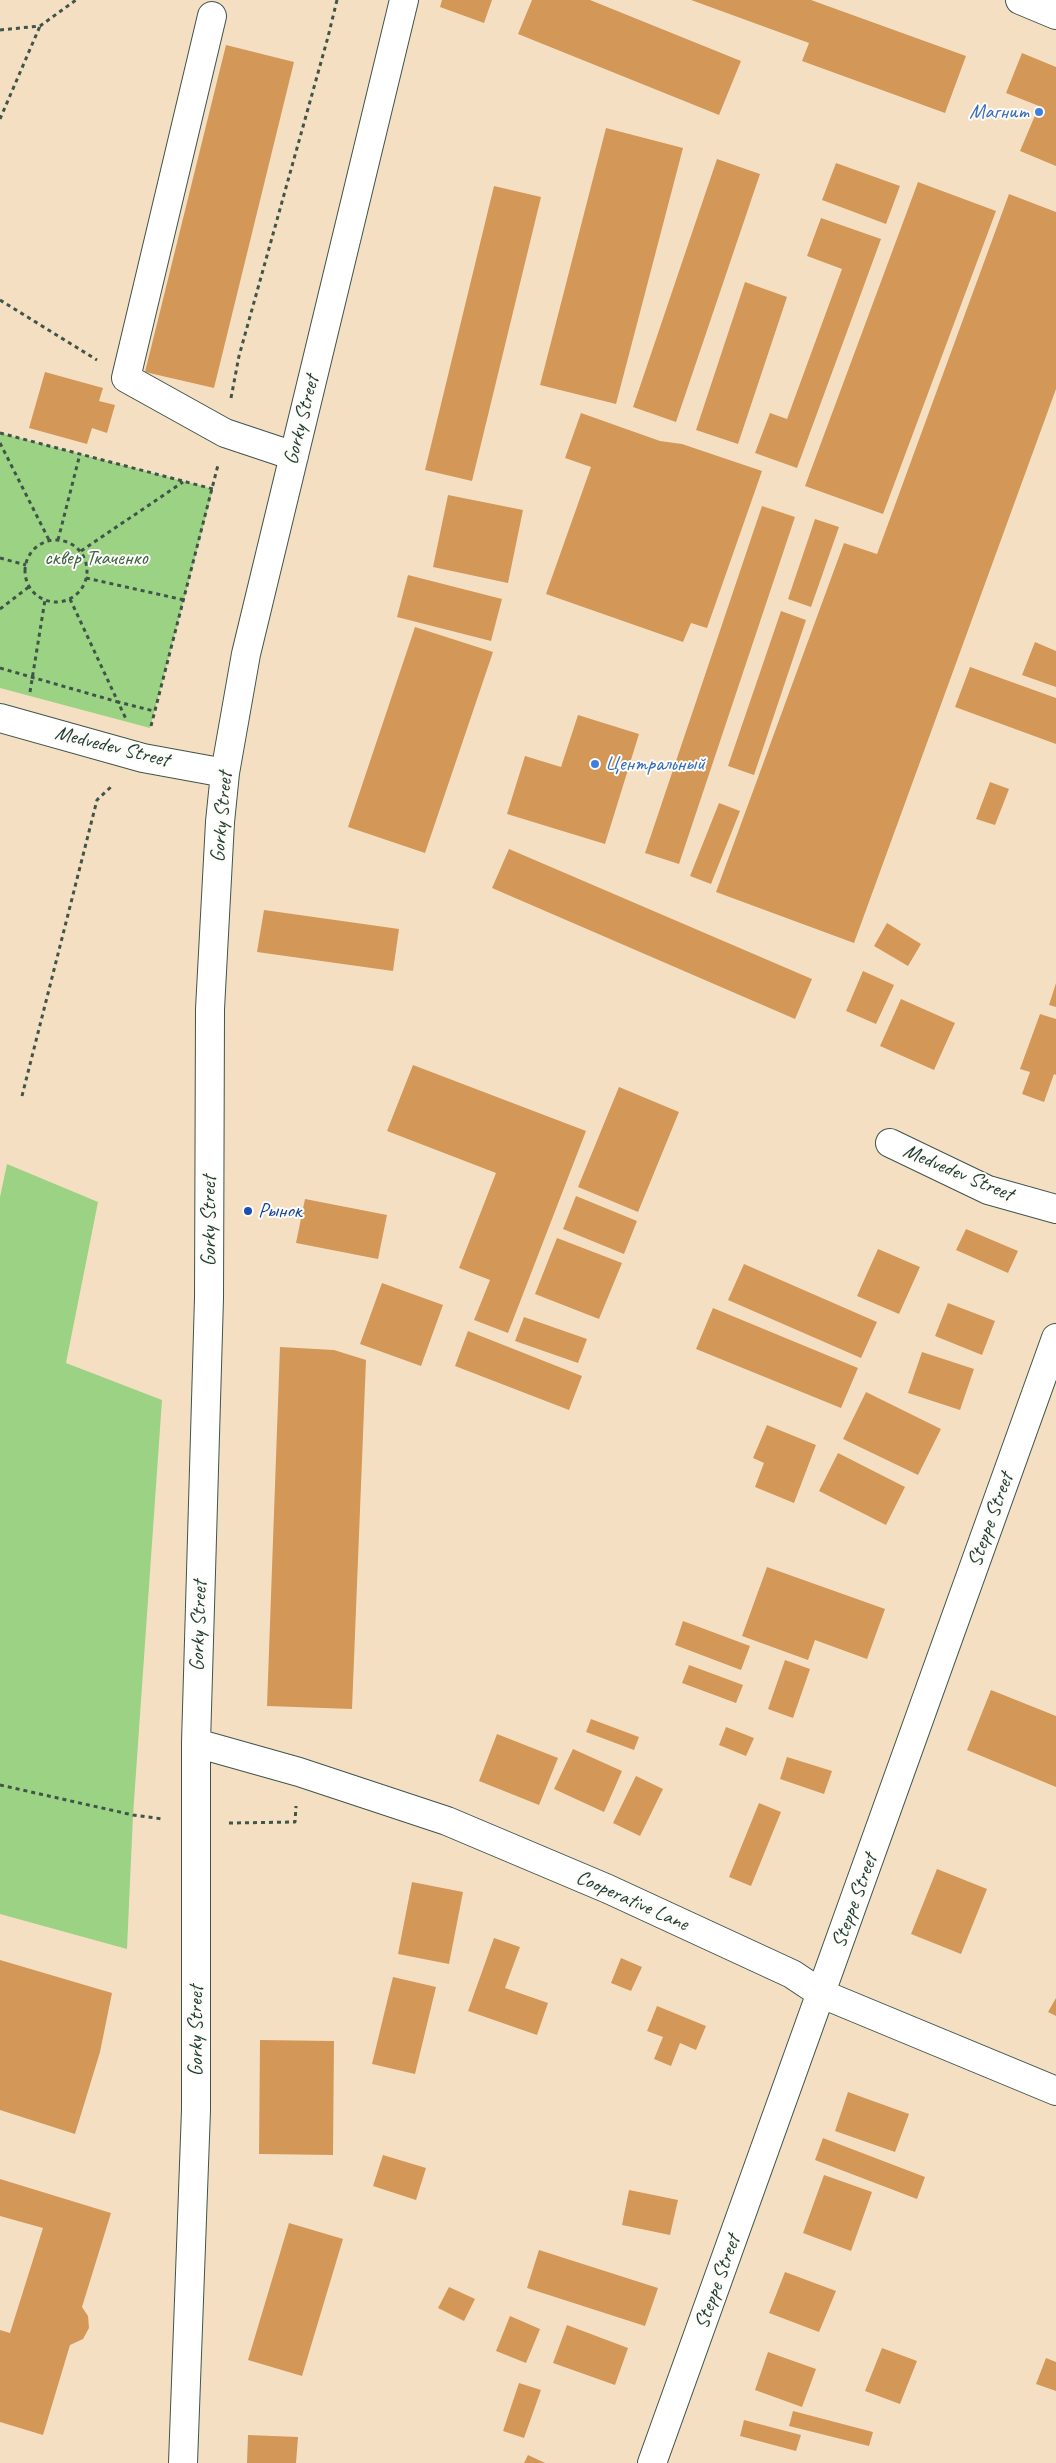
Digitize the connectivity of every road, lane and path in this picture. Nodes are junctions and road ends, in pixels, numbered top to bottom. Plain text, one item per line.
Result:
1 (76, 0) edge
2 (337, 0) edge
3 (404, 0) edge
4 (1020, 0) edge
5 (1056, 15) edge
6 (212, 16) dead end
7 (40, 26) junction
8 (0, 30) edge
9 (0, 119) edge
10 (0, 300) edge
11 (126, 378) junction
12 (225, 432) junction
13 (0, 433) edge
14 (0, 443) edge
15 (80, 454) junction
16 (294, 456) junction
17 (183, 481) junction
18 (214, 489) junction
19 (49, 540) junction
20 (58, 540) junction
21 (81, 551) junction
22 (0, 558) edge
23 (26, 565) junction
24 (86, 578) junction
25 (30, 586) junction
26 (45, 599) junction
27 (70, 599) junction
28 (184, 600) junction
29 (0, 609) edge
30 (0, 668) edge
31 (31, 676) junction
32 (118, 702) junction
33 (154, 712) junction
34 (0, 718) edge
35 (26, 725) junction
36 (143, 758) junction
37 (225, 773) junction
38 (22, 1096) dead end
39 (890, 1143) dead end
40 (1056, 1209) edge
41 (1056, 1338) edge
42 (196, 1743) junction
43 (822, 1994) junction
44 (1056, 2091) edge
45 (183, 2463) edge
46 (652, 2463) edge

1 - 7 path
2 - 12 path
3 - 16 street, Gorky Street
4 - 5 street
6 - 11 street
7 - 8 path
7 - 9 path
10 - 11 path
11 - 12 street
12 - 16 street
12 - 18 path
13 - 15 path
14 - 19 path
15 - 17 path
15 - 20 path
16 - 37 street, Gorky Street
17 - 18 path
17 - 21 path
18 - 28 path
19 - 20 path
19 - 23 path
20 - 21 path
21 - 24 path
22 - 23 path
23 - 25 path
24 - 27 path
24 - 28 path
25 - 26 path
25 - 29 path
26 - 27 path
26 - 31 path
27 - 32 path
28 - 33 path
30 - 31 path
31 - 32 path
31 - 35 path
32 - 33 path
32 - 36 path
33 - 36 path
34 - 35 street, Medvedev Street
35 - 36 street, Medvedev Street
36 - 37 street, Medvedev Street
36 - 38 path
37 - 42 street, Gorky Street
39 - 40 street, Medvedev Street
41 - 43 street, Steppe Street
42 - 43 street, Cooperative Lane
42 - 45 street, Gorky Street
43 - 44 street, Cooperative Lane
43 - 46 street, Steppe Street

